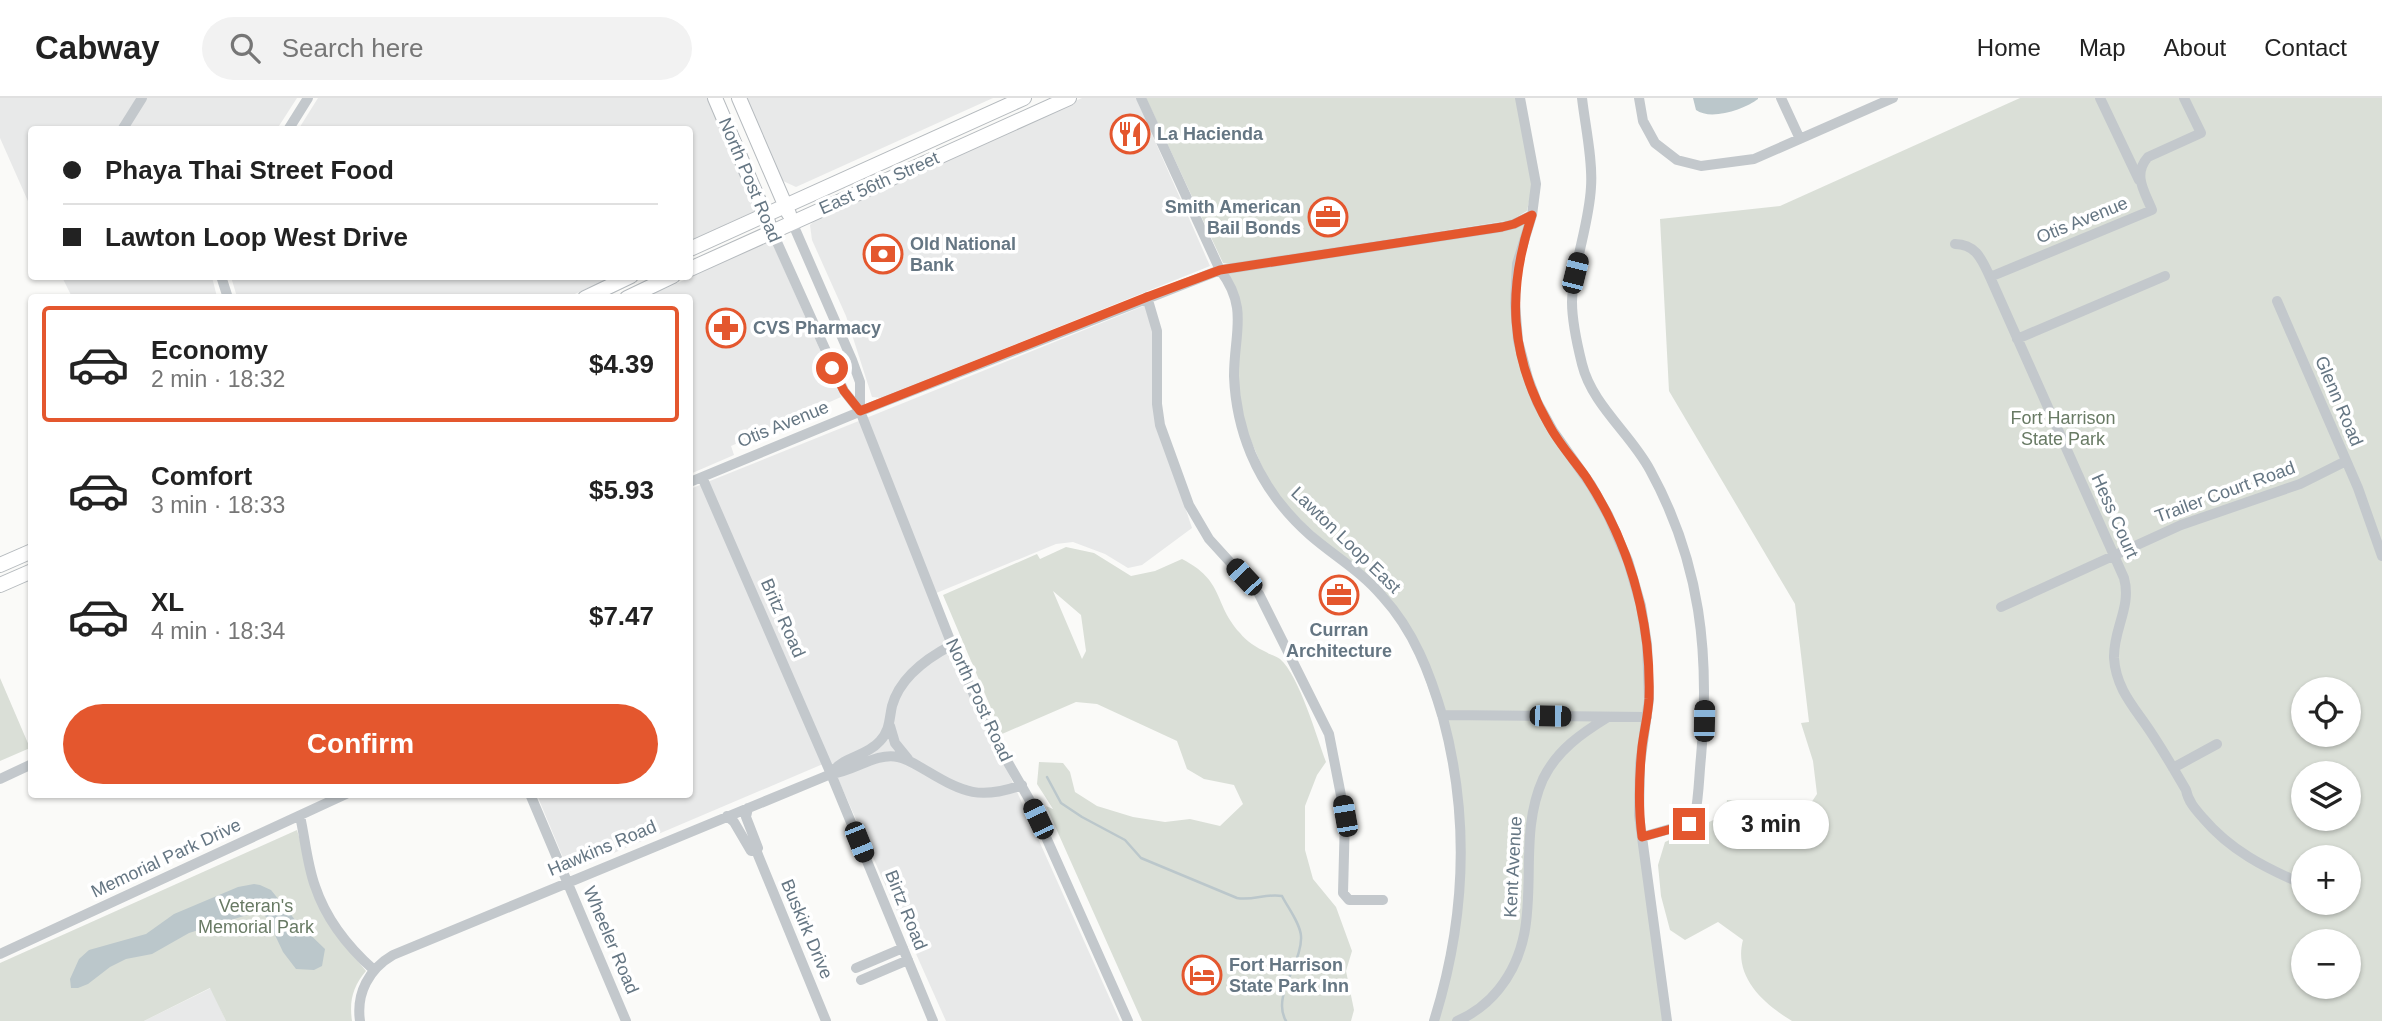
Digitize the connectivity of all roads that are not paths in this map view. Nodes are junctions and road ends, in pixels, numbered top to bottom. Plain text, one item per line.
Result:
1 (142, 98) edge
2 (308, 98) edge
3 (715, 98) edge
4 (739, 98) edge
5 (1024, 98) edge
6 (1069, 98) edge
7 (1141, 98) edge
8 (1520, 98) edge
9 (1582, 98) edge
10 (1639, 98) edge
11 (1781, 98) edge
12 (1893, 98) edge
13 (2100, 98) edge
14 (2185, 98) edge
15 (124, 126) edge
16 (290, 126) edge
17 (1800, 139) junction
18 (2140, 182) junction
19 (785, 206) junction
20 (765, 215) junction
21 (1532, 215) junction
22 (792, 222) junction
23 (772, 231) junction
24 (1955, 244) dead end
25 (693, 249) edge
26 (693, 268) edge
27 (1220, 270) junction
28 (2165, 276) dead end
29 (1990, 277) junction
30 (623, 280) edge
31 (665, 280) edge
32 (613, 285) junction
33 (594, 294) edge
34 (608, 294) edge
35 (635, 294) edge
36 (1147, 297) junction
37 (2277, 301) dead end
38 (2017, 339) junction
39 (860, 411) junction
40 (2346, 461) junction
41 (702, 477) junction
42 (693, 481) edge
43 (28, 553) edge
44 (2114, 556) junction
45 (2382, 556) edge
46 (0, 565) edge
47 (28, 573) edge
48 (0, 585) edge
49 (2001, 607) dead end
50 (952, 645) junction
51 (1441, 715) junction
52 (1608, 717) junction
53 (1647, 717) junction
54 (890, 726) junction
55 (2217, 744) dead end
56 (911, 762) junction
57 (28, 767) edge
58 (2173, 768) junction
59 (831, 774) junction
60 (0, 779) edge
61 (1022, 785) junction
62 (338, 798) edge
63 (532, 798) edge
64 (748, 808) junction
65 (300, 816) junction
66 (727, 816) junction
67 (1642, 837) junction
68 (756, 850) junction
69 (2291, 878) edge
70 (567, 881) junction
71 (1383, 900) dead end
72 (903, 948) junction
73 (0, 954) edge
74 (908, 960) junction
75 (856, 968) dead end
76 (374, 971) junction
77 (861, 980) dead end
78 (359, 1021) edge
79 (626, 1021) edge
80 (826, 1021) edge
81 (933, 1021) edge
82 (1128, 1021) edge
83 (1434, 1021) edge
84 (1457, 1021) edge
85 (1667, 1021) edge

1 - 15 street
2 - 16 street
3 - 20 main road, North Post Road
4 - 19 main road, North Post Road
5 - 19 main road, East 56th Street
6 - 22 main road, East 56th Street
7 - 27 street, Lawton Loop East
8 - 21 street
9 - 67 street
10 - 17 street
11 - 17 street
12 - 17 street
13 - 18 street
14 - 18 street, Otis Avenue
18 - 29 street, Otis Avenue
19 - 20 main road, East 56th Street
19 - 22 main road, North Post Road
20 - 23 main road, North Post Road
20 - 25 main road, East 56th Street
21 - 27 street, Otis Avenue
21 - 53 street
22 - 23 main road, East 56th Street
22 - 39 street, North Post Road
23 - 26 main road, East 56th Street
23 - 39 street, North Post Road
24 - 29 street
27 - 36 street, Otis Avenue
27 - 51 street, Lawton Loop East
28 - 38 street
29 - 38 street, Hess Court
30 - 32 main road
31 - 35 main road
32 - 33 main road
32 - 34 main road
36 - 39 street, Otis Avenue
36 - 71 street
37 - 40 street, Glenn Road
38 - 44 street, Hess Court
39 - 41 street, Otis Avenue
39 - 50 street, North Post Road
40 - 44 street, Trailer Court Road
40 - 45 street, Glenn Road
41 - 42 street, Otis Avenue
41 - 59 street, Britz Road
43 - 46 main road
44 - 49 street, Trailer Court Road
44 - 58 street, Hess Court
47 - 48 main road
50 - 54 street, Hawkins Road
50 - 61 street, North Post Road
51 - 52 street
51 - 83 street, Lawton Loop East
52 - 53 street
52 - 84 street, Kent Avenue
53 - 67 street
54 - 56 street
54 - 59 street, Hawkins Road
55 - 58 street
56 - 59 street, Hawkins Road
56 - 61 street, Hawkins Road
57 - 60 street
58 - 69 street, Hess Court
59 - 64 street, Hawkins Road
59 - 72 street, Birtz Road
61 - 82 street, North Post Road
62 - 65 street, Memorial Park Drive
63 - 70 street, Wheeler Road
64 - 66 street, Hawkins Road
64 - 68 street, Buskirk Drive
65 - 73 street, Memorial Park Drive
65 - 76 street
66 - 68 street, Buskirk Drive
66 - 70 street, Hawkins Road
67 - 85 street
68 - 80 street, Buskirk Drive
70 - 76 street, Hawkins Road
70 - 79 street, Wheeler Road
72 - 74 street, Birtz Road
72 - 75 street
74 - 77 street
74 - 81 street, Birtz Road
76 - 78 street

